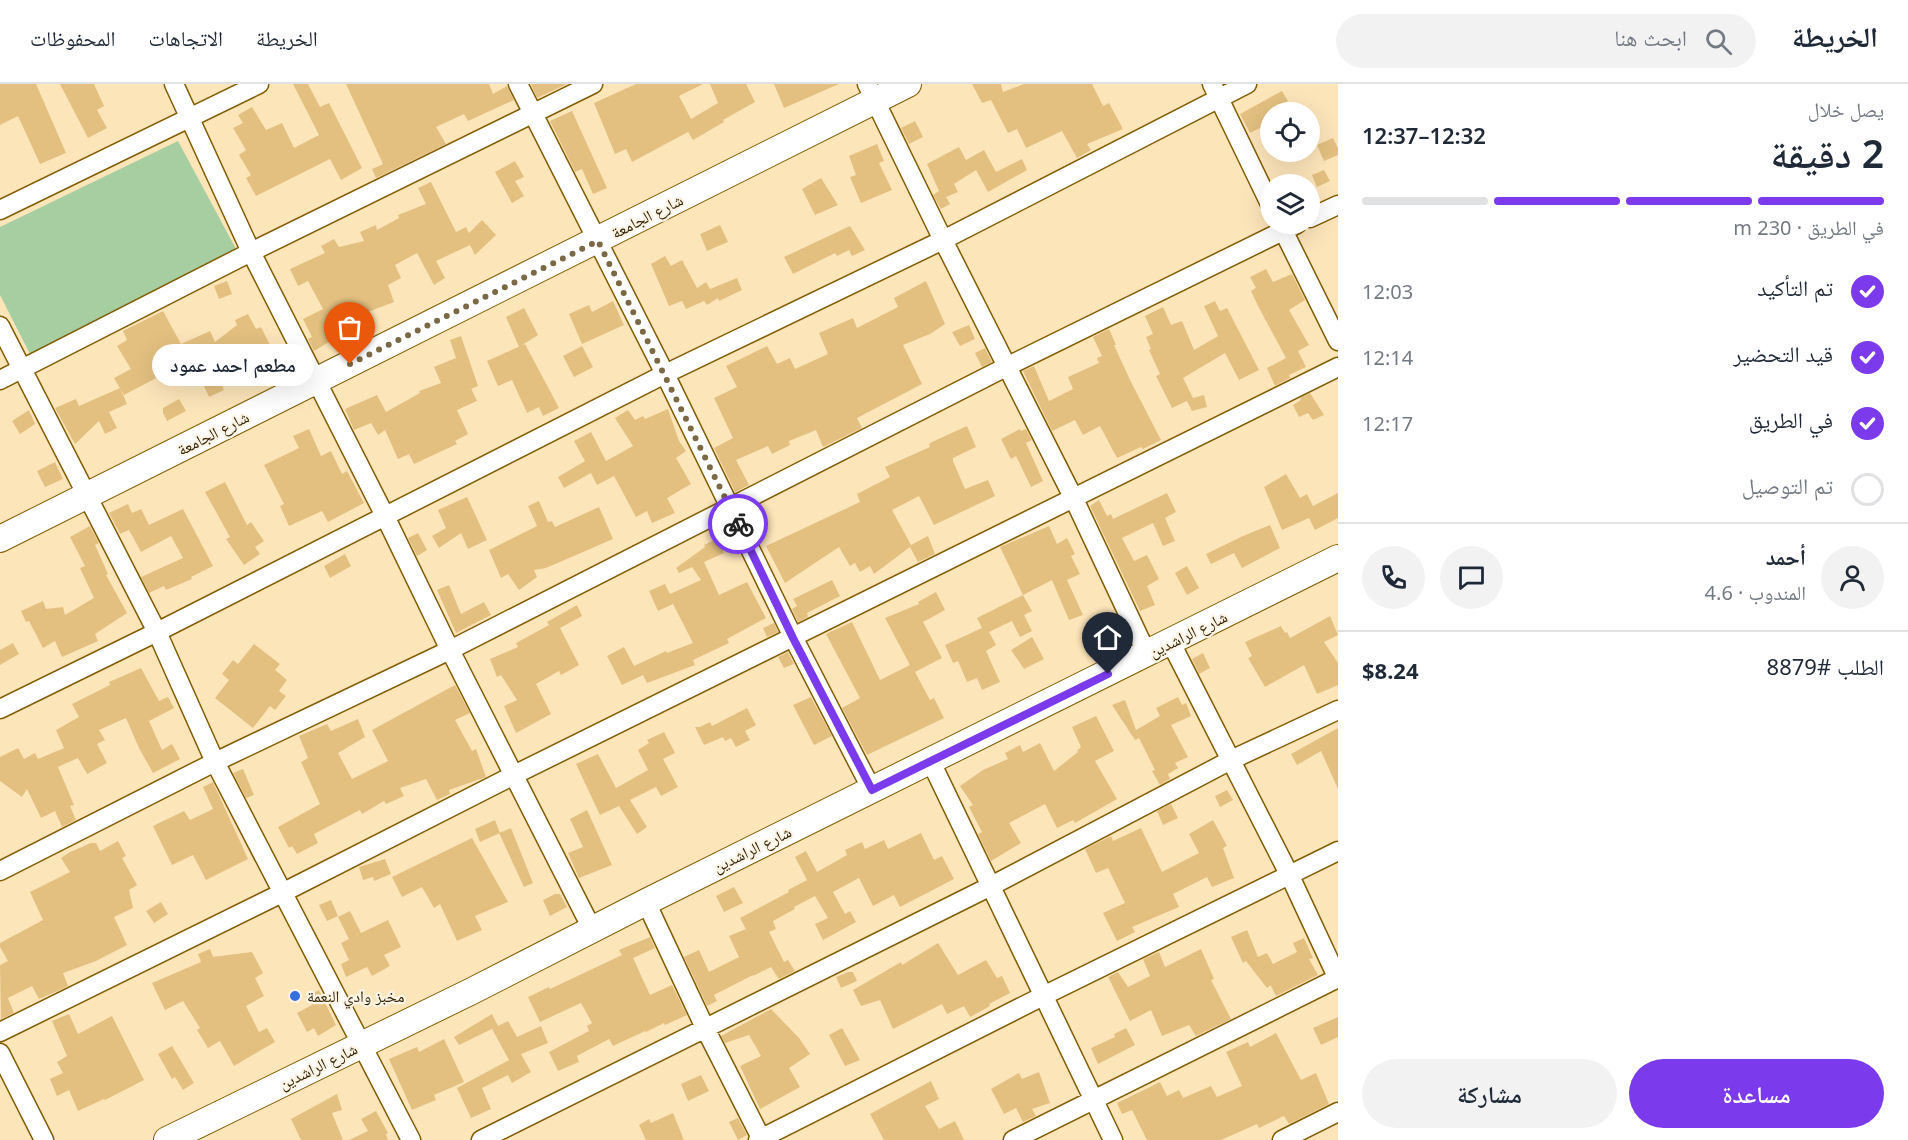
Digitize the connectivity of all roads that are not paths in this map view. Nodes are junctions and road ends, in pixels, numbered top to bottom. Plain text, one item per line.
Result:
1 (174, 84) edge
2 (260, 84) edge
3 (518, 84) edge
4 (593, 84) edge
5 (908, 84) edge
6 (1247, 84) edge
7 (1215, 91) edge
8 (872, 92) edge
9 (532, 114) junction
10 (191, 119) junction
11 (1260, 183) edge
12 (1338, 204) edge
13 (0, 210) edge
14 (1320, 213) edge
15 (1271, 234) edge
16 (1291, 234) edge
17 (943, 240) junction
18 (598, 241) junction
19 (251, 252) junction
20 (0, 326) edge
21 (1338, 341) edge
22 (1006, 367) junction
23 (1338, 367) edge
24 (21, 370) junction
25 (665, 374) junction
26 (0, 380) edge
27 (316, 380) junction
28 (87, 496) junction
29 (1074, 499) junction
30 (730, 506) junction
31 (385, 516) junction
32 (0, 539) edge
33 (1338, 558) edge
34 (157, 632) junction
35 (793, 638) junction
36 (1171, 643) junction
37 (450, 650) junction
38 (1147, 654) junction
39 (0, 710) edge
40 (1338, 710) edge
41 (1231, 760) junction
42 (215, 762) junction
43 (931, 762) junction
44 (514, 775) junction
45 (872, 790) junction
46 (1338, 851) edge
47 (0, 871) edge
48 (1290, 876) junction
49 (991, 886) junction
50 (282, 893) junction
51 (646, 902) junction
52 (592, 929) junction
53 (1338, 979) edge
54 (1043, 996) junction
55 (706, 1030) junction
56 (0, 1032) edge
57 (363, 1044) junction
58 (0, 1053) edge
59 (1092, 1100) junction
60 (1338, 1113) edge
61 (44, 1140) edge
62 (167, 1140) edge
63 (411, 1140) edge
64 (481, 1140) edge
65 (761, 1140) edge
66 (1013, 1140) edge
67 (1113, 1140) edge
68 (1282, 1140) edge

1 - 10 street
2 - 10 street
3 - 9 street
4 - 9 street
5 - 8 street, شارع الجامعة
6 - 7 street
7 - 11 street
7 - 17 street
8 - 17 street
8 - 18 street, شارع الجامعة
9 - 18 street
9 - 19 street
10 - 13 street
10 - 19 street
12 - 14 street
15 - 22 street
16 - 21 street
17 - 22 street
17 - 25 street
18 - 25 street
18 - 27 street, شارع الجامعة
19 - 24 street
19 - 27 street
20 - 24 street
22 - 29 street
22 - 30 street
23 - 29 street
24 - 26 street
24 - 28 street
25 - 30 street
25 - 31 street
27 - 28 street, شارع الجامعة
27 - 31 street
28 - 32 street, شارع الجامعة
28 - 34 street
29 - 35 street
29 - 38 street
30 - 35 street
30 - 37 street
31 - 34 street
31 - 37 street
33 - 36 street, شارع الراشدين
34 - 39 street
34 - 42 street
35 - 44 street
35 - 45 street
36 - 38 street, شارع الراشدين
36 - 41 street
37 - 42 street
37 - 44 street
38 - 43 street, شارع الراشدين
40 - 41 street
41 - 48 street
41 - 49 street
42 - 47 street
42 - 50 street
43 - 45 street, شارع الراشدين
43 - 49 street
44 - 50 street
44 - 52 street
45 - 51 street, شارع الراشدين
46 - 48 street
48 - 53 street
48 - 54 street
49 - 54 street
49 - 55 street
50 - 56 street
50 - 57 street
51 - 52 street, شارع الراشدين
51 - 55 street
52 - 57 street, شارع الراشدين
53 - 59 street
54 - 59 street
54 - 65 street
55 - 64 street
55 - 65 street
57 - 62 street, شارع الراشدين
57 - 63 street
58 - 61 street
59 - 66 street
59 - 67 street
60 - 68 street

